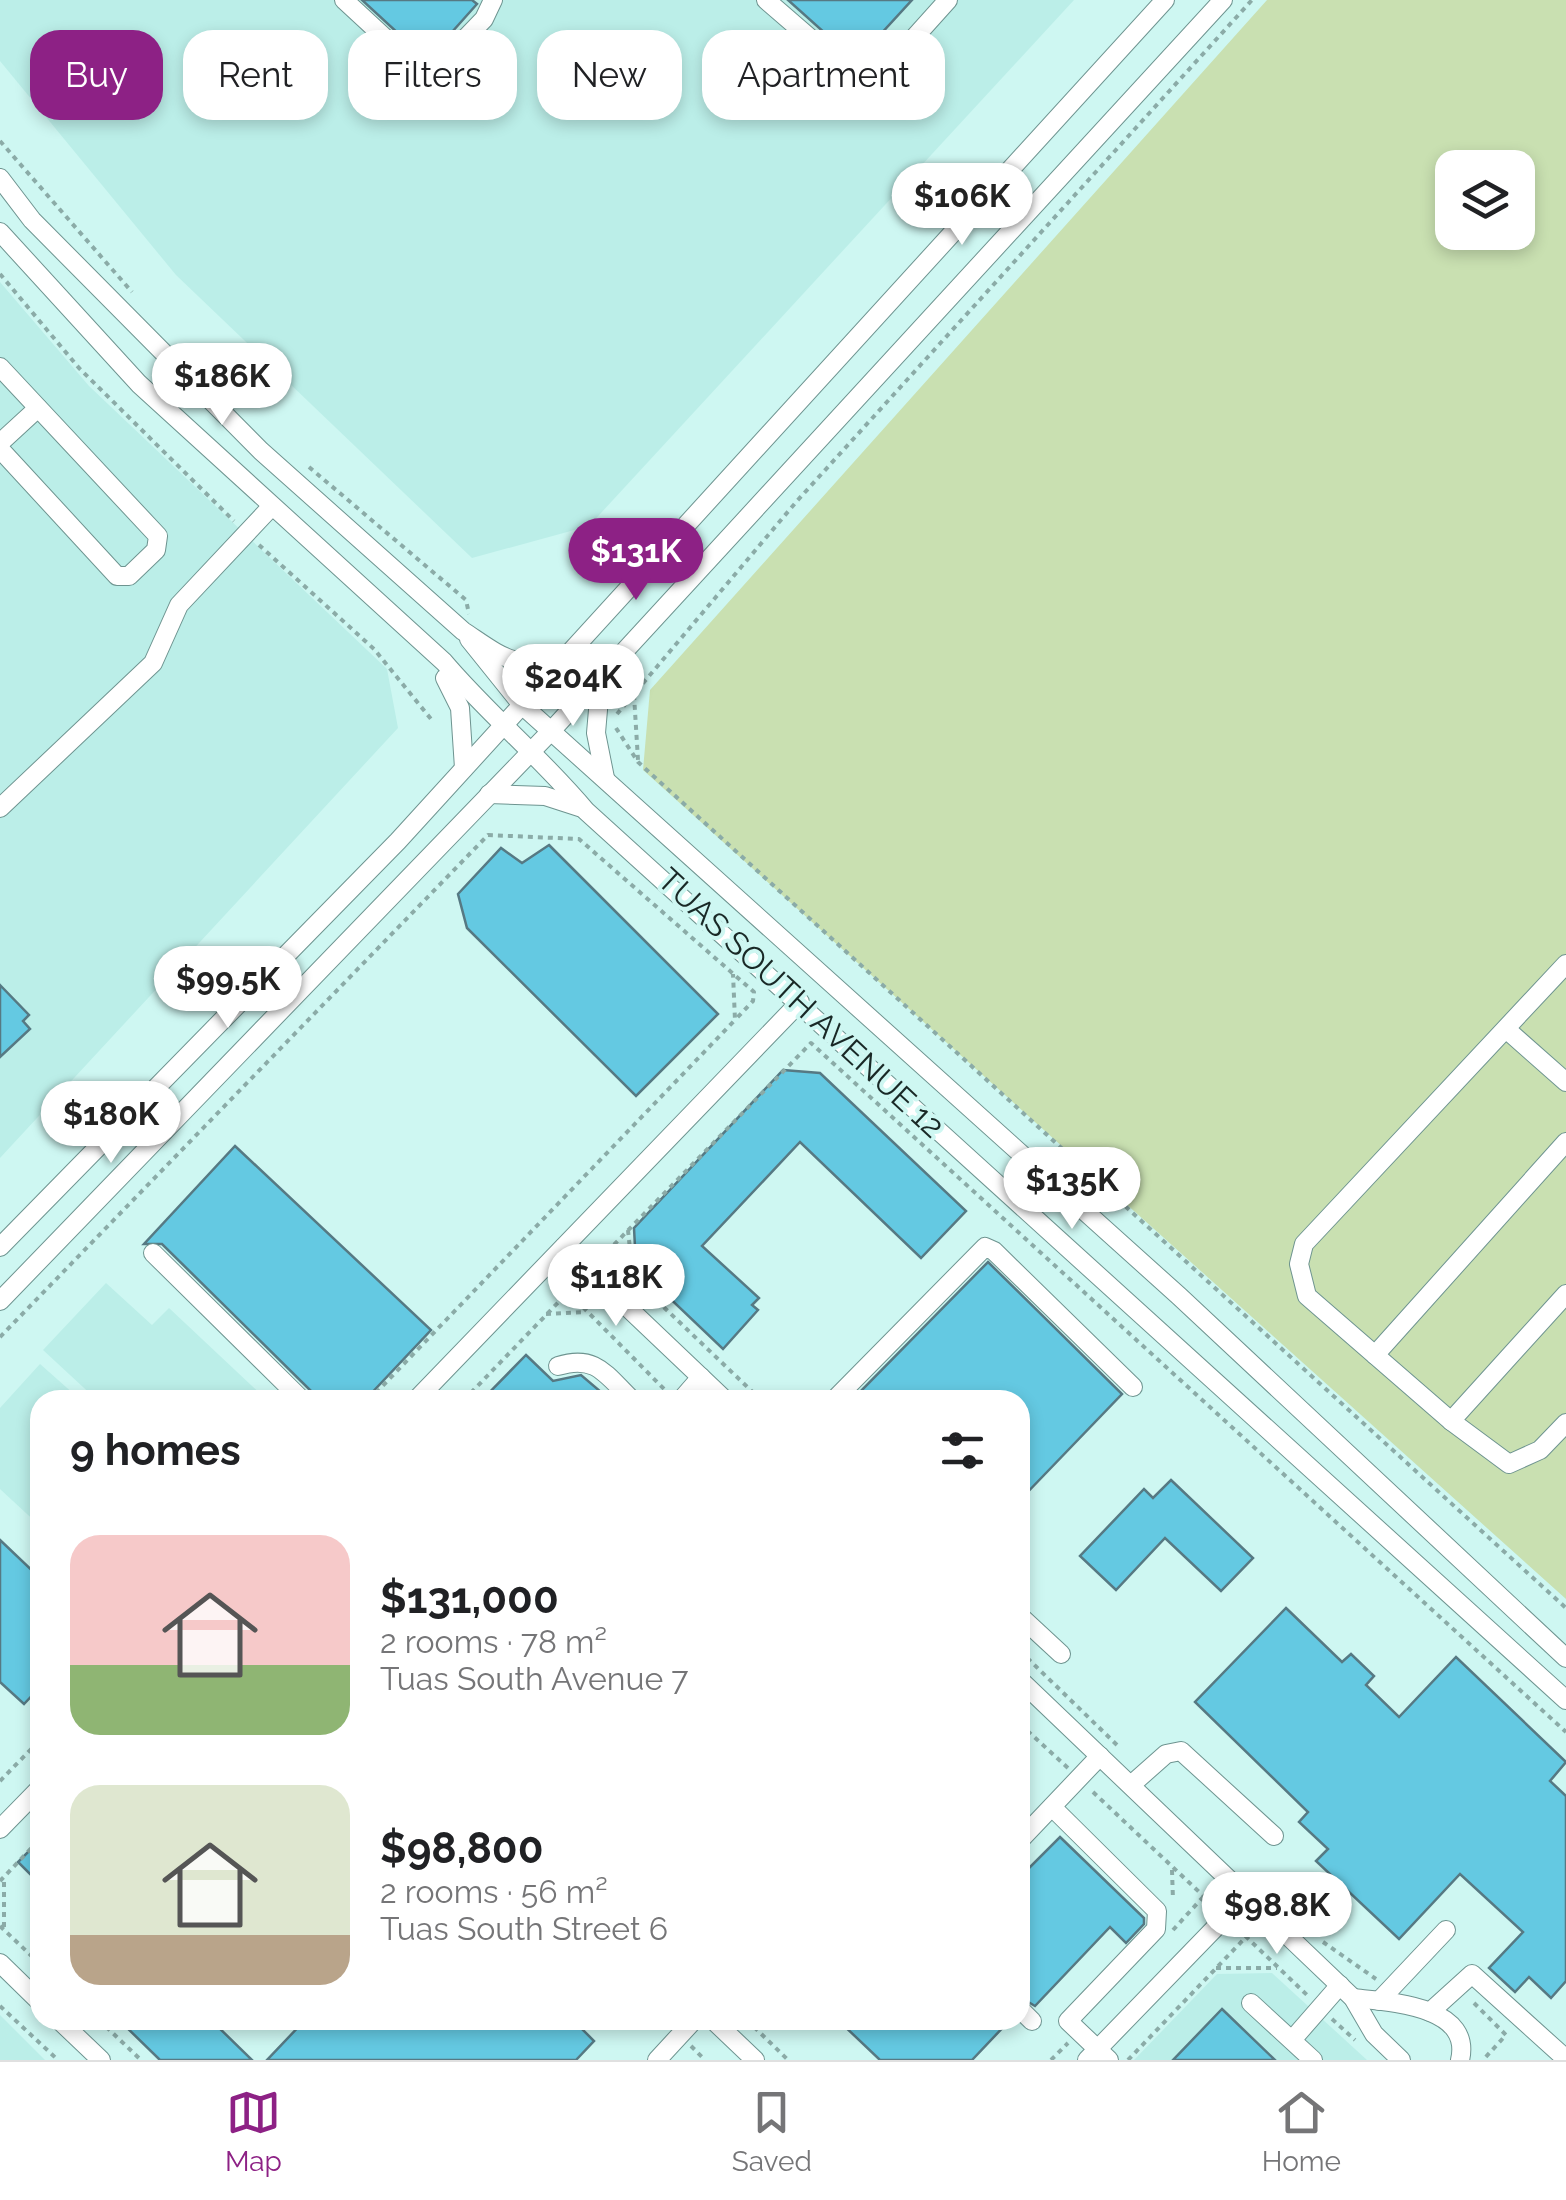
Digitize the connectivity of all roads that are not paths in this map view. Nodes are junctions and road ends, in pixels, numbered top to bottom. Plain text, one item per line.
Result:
1 (344, 0) edge
2 (494, 0) edge
3 (766, 0) edge
4 (948, 0) edge
5 (1165, 0) edge
6 (1222, 0) edge
7 (0, 178) edge
8 (0, 232) edge
9 (0, 368) edge
10 (38, 408) junction
11 (0, 446) edge
12 (272, 506) junction
13 (467, 629) junction
14 (420, 644) junction
15 (571, 651) junction
16 (444, 662) junction
17 (602, 675) junction
18 (522, 704) junction
19 (504, 726) junction
20 (552, 730) junction
21 (532, 750) junction
22 (464, 768) junction
23 (604, 778) junction
24 (489, 794) junction
25 (0, 808) edge
26 (586, 811) junction
27 (1566, 964) edge
28 (800, 1002) junction
29 (1506, 1029) junction
30 (1566, 1082) edge
31 (1566, 1142) edge
32 (0, 1247) edge
33 (564, 1247) junction
34 (152, 1253) dead end
35 (1566, 1294) edge
36 (0, 1301) edge
37 (1375, 1355) junction
38 (558, 1366) dead end
39 (701, 1378) junction
40 (1133, 1386) dead end
41 (292, 1390) edge
42 (426, 1390) edge
43 (621, 1390) edge
44 (688, 1390) edge
45 (714, 1390) edge
46 (844, 1390) edge
47 (1452, 1421) junction
48 (1566, 1423) edge
49 (1030, 1626) edge
50 (1060, 1654) dead end
51 (1566, 1658) edge
52 (1030, 1690) edge
53 (1566, 1700) edge
54 (1100, 1756) junction
55 (1131, 1785) junction
56 (30, 1798) edge
57 (1052, 1806) junction
58 (1030, 1829) edge
59 (0, 1830) edge
60 (1274, 1836) dead end
61 (1246, 1895) junction
62 (1446, 1930) dead end
63 (0, 1963) edge
64 (30, 1992) edge
65 (1346, 1992) junction
66 (1251, 2002) dead end
67 (1379, 2002) junction
68 (1430, 2012) junction
69 (70, 2030) edge
70 (685, 2030) edge
71 (724, 2030) edge
72 (1292, 2040) junction
73 (1098, 2056) edge
74 (101, 2060) edge
75 (657, 2060) edge
76 (755, 2060) edge
77 (1313, 2060) edge
78 (1401, 2060) edge
79 (1460, 2060) edge
80 (1566, 2060) edge

1 - 2 street
3 - 4 street
5 - 15 street
6 - 17 street
7 - 13 street, TUAS SOUTH AVENUE 12
8 - 12 street, TUAS SOUTH AVENUE 12
9 - 10 street
10 - 11 street
10 - 11 street
12 - 14 street, TUAS SOUTH AVENUE 12
12 - 25 street
13 - 15 street
13 - 16 street
13 - 18 street, TUAS SOUTH AVENUE 12
14 - 16 street, TUAS SOUTH AVENUE 12
14 - 22 street
15 - 18 street
16 - 19 street, TUAS SOUTH AVENUE 12
17 - 20 street
17 - 23 street
18 - 19 street
18 - 20 street, TUAS SOUTH AVENUE 12
19 - 21 street, TUAS SOUTH AVENUE 12
19 - 22 street
20 - 21 street
20 - 23 street, TUAS SOUTH AVENUE 12
21 - 24 street
21 - 26 street, TUAS SOUTH AVENUE 12
22 - 32 street
23 - 51 street, TUAS SOUTH AVENUE 12
24 - 26 street
24 - 36 street
26 - 28 street, TUAS SOUTH AVENUE 12
27 - 29 street
28 - 33 street
28 - 53 street, TUAS SOUTH AVENUE 12
29 - 30 street
29 - 37 street
31 - 37 street
33 - 39 street
33 - 42 street
34 - 41 street
35 - 47 street
37 - 47 street
38 - 43 street
39 - 44 street
39 - 45 street
40 - 46 street
47 - 48 street
49 - 50 street
52 - 54 street
54 - 55 street
54 - 57 street
55 - 60 street
55 - 61 street
56 - 59 street
57 - 58 street
57 - 73 street
61 - 65 street
61 - 73 street
62 - 67 street
63 - 64 street
65 - 67 street
65 - 72 street
65 - 78 street
66 - 72 street
67 - 68 street
68 - 79 street
68 - 80 street
69 - 74 street
70 - 75 street
71 - 76 street
72 - 77 street

